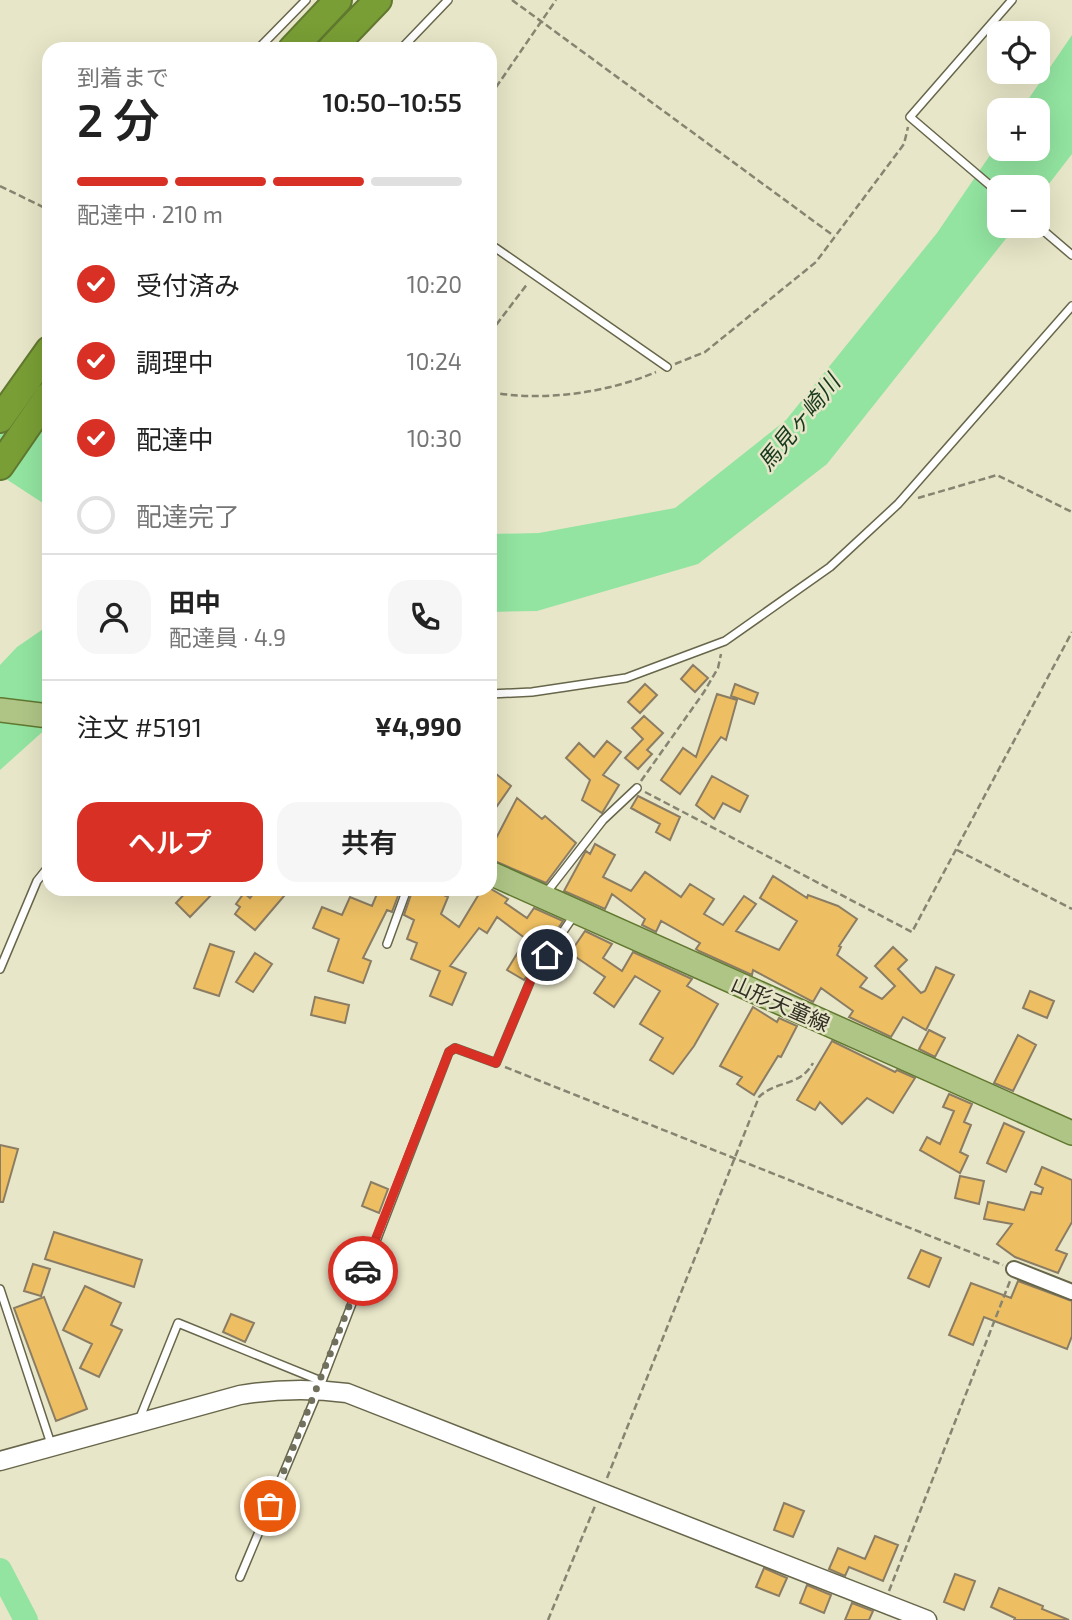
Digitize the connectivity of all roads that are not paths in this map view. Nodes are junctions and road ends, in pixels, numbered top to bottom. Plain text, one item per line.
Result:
1 (306, 0) edge
2 (338, 0) edge
3 (378, 0) edge
4 (448, 0) edge
5 (1012, 0) edge
6 (265, 42) edge
7 (299, 42) edge
8 (338, 42) edge
9 (408, 42) edge
10 (987, 183) edge
11 (1050, 236) edge
12 (497, 249) edge
13 (1072, 255) edge
14 (1072, 306) edge
15 (42, 360) edge
16 (667, 367) road end
17 (42, 405) edge
18 (0, 419) edge
19 (0, 466) edge
20 (497, 694) edge
21 (0, 710) edge
22 (42, 715) edge
23 (637, 788) road end
24 (42, 875) edge
25 (497, 876) edge
26 (404, 896) edge
27 (543, 897) junction
28 (577, 911) junction
29 (387, 944) dead end
30 (0, 969) edge
31 (1072, 1133) edge
32 (1014, 1269) road end
33 (0, 1289) edge
34 (1072, 1292) edge
35 (320, 1385) junction
36 (138, 1423) junction
37 (52, 1447) junction
38 (0, 1461) edge
39 (240, 1577) dead end
40 (927, 1620) edge

1 - 6 lane
2 - 7 highway
3 - 8 highway
4 - 9 lane
5 - 10 lane
11 - 13 lane
12 - 16 lane
14 - 20 lane
15 - 18 highway
17 - 19 highway
21 - 22 main road
23 - 27 lane
24 - 30 lane
25 - 27 main road, 山形天童線
26 - 29 lane
27 - 28 main road, 山形天童線
28 - 31 main road, 山形天童線
28 - 35 lane
32 - 34 street
33 - 37 lane
35 - 36 street
35 - 36 lane
35 - 39 lane
35 - 40 street
36 - 37 street
37 - 38 street

